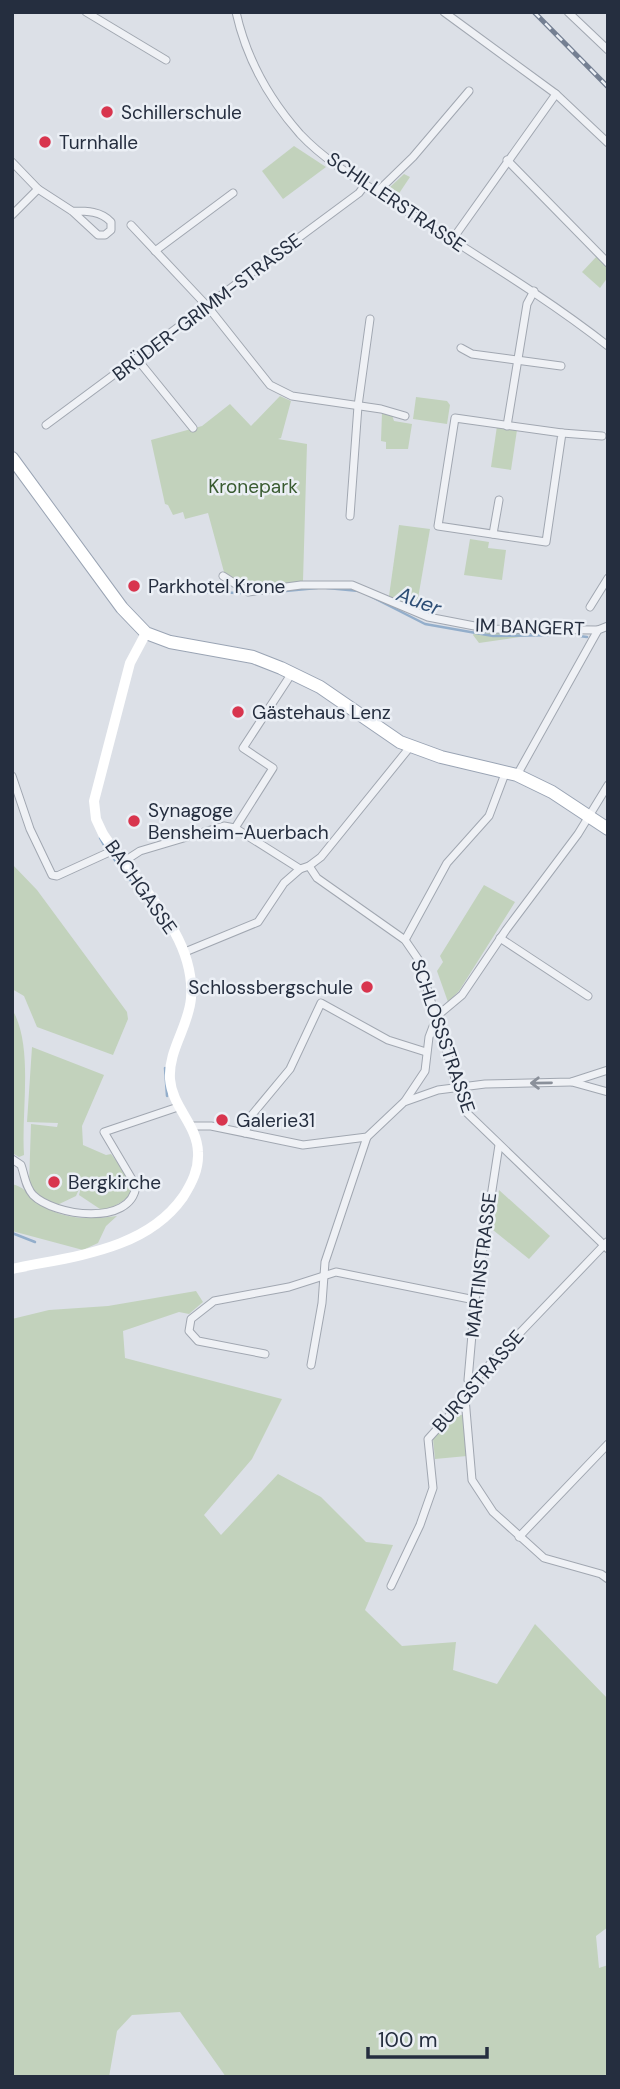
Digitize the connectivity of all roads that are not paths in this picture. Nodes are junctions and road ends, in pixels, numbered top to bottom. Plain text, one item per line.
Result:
1 (86, 12) edge
2 (236, 12) edge
3 (444, 12) edge
4 (568, 12) edge
5 (608, 50) edge
6 (166, 60) dead end
7 (469, 91) dead end
8 (556, 94) junction
9 (608, 143) edge
10 (507, 160) junction
11 (12, 162) edge
12 (365, 185) junction
13 (38, 188) junction
14 (377, 192) junction
15 (233, 193) dead end
16 (72, 211) junction
17 (12, 215) edge
18 (131, 225) dead end
19 (452, 240) junction
20 (155, 250) junction
21 (608, 263) edge
22 (534, 291) junction
23 (208, 307) junction
24 (370, 319) dead end
25 (608, 346) edge
26 (461, 348) dead end
27 (137, 359) junction
28 (518, 361) junction
29 (561, 366) dead end
30 (358, 406) junction
31 (405, 416) dead end
32 (46, 425) dead end
33 (507, 426) junction
34 (193, 429) dead end
35 (562, 433) junction
36 (602, 436) dead end
37 (12, 458) edge
38 (499, 500) dead end
39 (351, 516) dead end
40 (493, 534) junction
41 (223, 576) dead end
42 (608, 578) edge
43 (590, 607) dead end
44 (608, 626) edge
45 (598, 630) junction
46 (146, 633) junction
47 (292, 673) junction
48 (411, 747) junction
49 (512, 773) junction
50 (12, 776) edge
51 (608, 785) edge
52 (589, 815) junction
53 (236, 828) junction
54 (608, 829) edge
55 (114, 850) junction
56 (122, 862) junction
57 (309, 866) junction
58 (300, 869) junction
59 (500, 938) junction
60 (405, 940) junction
61 (185, 952) junction
62 (588, 996) dead end
63 (437, 1016) junction
64 (426, 1052) junction
65 (608, 1070) edge
66 (571, 1082) junction
67 (457, 1088) junction
68 (608, 1093) edge
69 (404, 1102) junction
70 (178, 1107) junction
71 (191, 1126) junction
72 (245, 1133) junction
73 (367, 1137) junction
74 (499, 1145) junction
75 (12, 1159) edge
76 (607, 1245) edge
77 (12, 1269) edge
78 (326, 1273) junction
79 (475, 1300) junction
80 (265, 1353) dead end
81 (311, 1365) dead end
82 (470, 1385) junction
83 (465, 1398) junction
84 (608, 1444) edge
85 (519, 1537) junction
86 (608, 1579) edge
87 (391, 1586) dead end

1 - 6 street
2 - 12 street, SCHILLERSTRASSE
3 - 8 street
4 - 5 street
7 - 14 street
8 - 9 street
8 - 10 street
10 - 19 street
10 - 21 street
11 - 13 street
12 - 14 street, SCHILLERSTRASSE
12 - 23 street, BRÜDER-GRIMM-STRASSE
13 - 16 street
13 - 17 street
14 - 19 street, SCHILLERSTRASSE
15 - 20 street
16 - 16 street
18 - 20 street
19 - 22 street, SCHILLERSTRASSE
20 - 23 street
22 - 25 street, SCHILLERSTRASSE
22 - 28 street
23 - 27 street, BRÜDER-GRIMM-STRASSE
23 - 30 street
24 - 30 street
26 - 28 street
27 - 32 street, BRÜDER-GRIMM-STRASSE
27 - 34 street
28 - 29 street
28 - 33 street
30 - 31 street
30 - 39 street
33 - 35 street
33 - 40 street
35 - 36 street
35 - 40 street
37 - 46 main road
38 - 40 street
41 - 45 street, IM BANGERT
42 - 43 street
44 - 45 street
45 - 49 street
46 - 47 main road
46 - 55 main road, BACHGASSE
47 - 48 main road
47 - 53 street
48 - 49 main road
48 - 57 street
49 - 52 main road
49 - 60 street
50 - 55 street
51 - 52 street
52 - 54 main road
52 - 59 street
53 - 56 street
53 - 58 street
55 - 56 main road, BACHGASSE
56 - 61 main road, BACHGASSE
57 - 58 street
57 - 60 street, SCHLOSSSTRASSE
58 - 61 street
59 - 62 street
59 - 63 street
60 - 63 street, SCHLOSSSTRASSE
61 - 70 main road, BACHGASSE
63 - 64 street
63 - 67 street, SCHLOSSSTRASSE
64 - 69 street
64 - 72 street
65 - 66 street
66 -> 67 street
66 - 68 street
67 - 69 street
67 - 74 street, SCHLOSSSTRASSE
69 - 73 street
70 - 71 main road, BACHGASSE
70 - 75 street
71 - 72 street
71 - 77 main road, BACHGASSE
72 - 73 street
73 - 78 street
74 - 76 street, SCHLOSSSTRASSE
74 - 79 street, MARTINSTRASSE
76 - 82 street, BURGSTRASSE
78 - 79 street
78 - 80 street
78 - 81 street
79 - 82 street, MARTINSTRASSE
82 - 83 street, BURGSTRASSE
83 - 85 street
83 - 87 street, BURGSTRASSE
84 - 85 street
85 - 86 street

